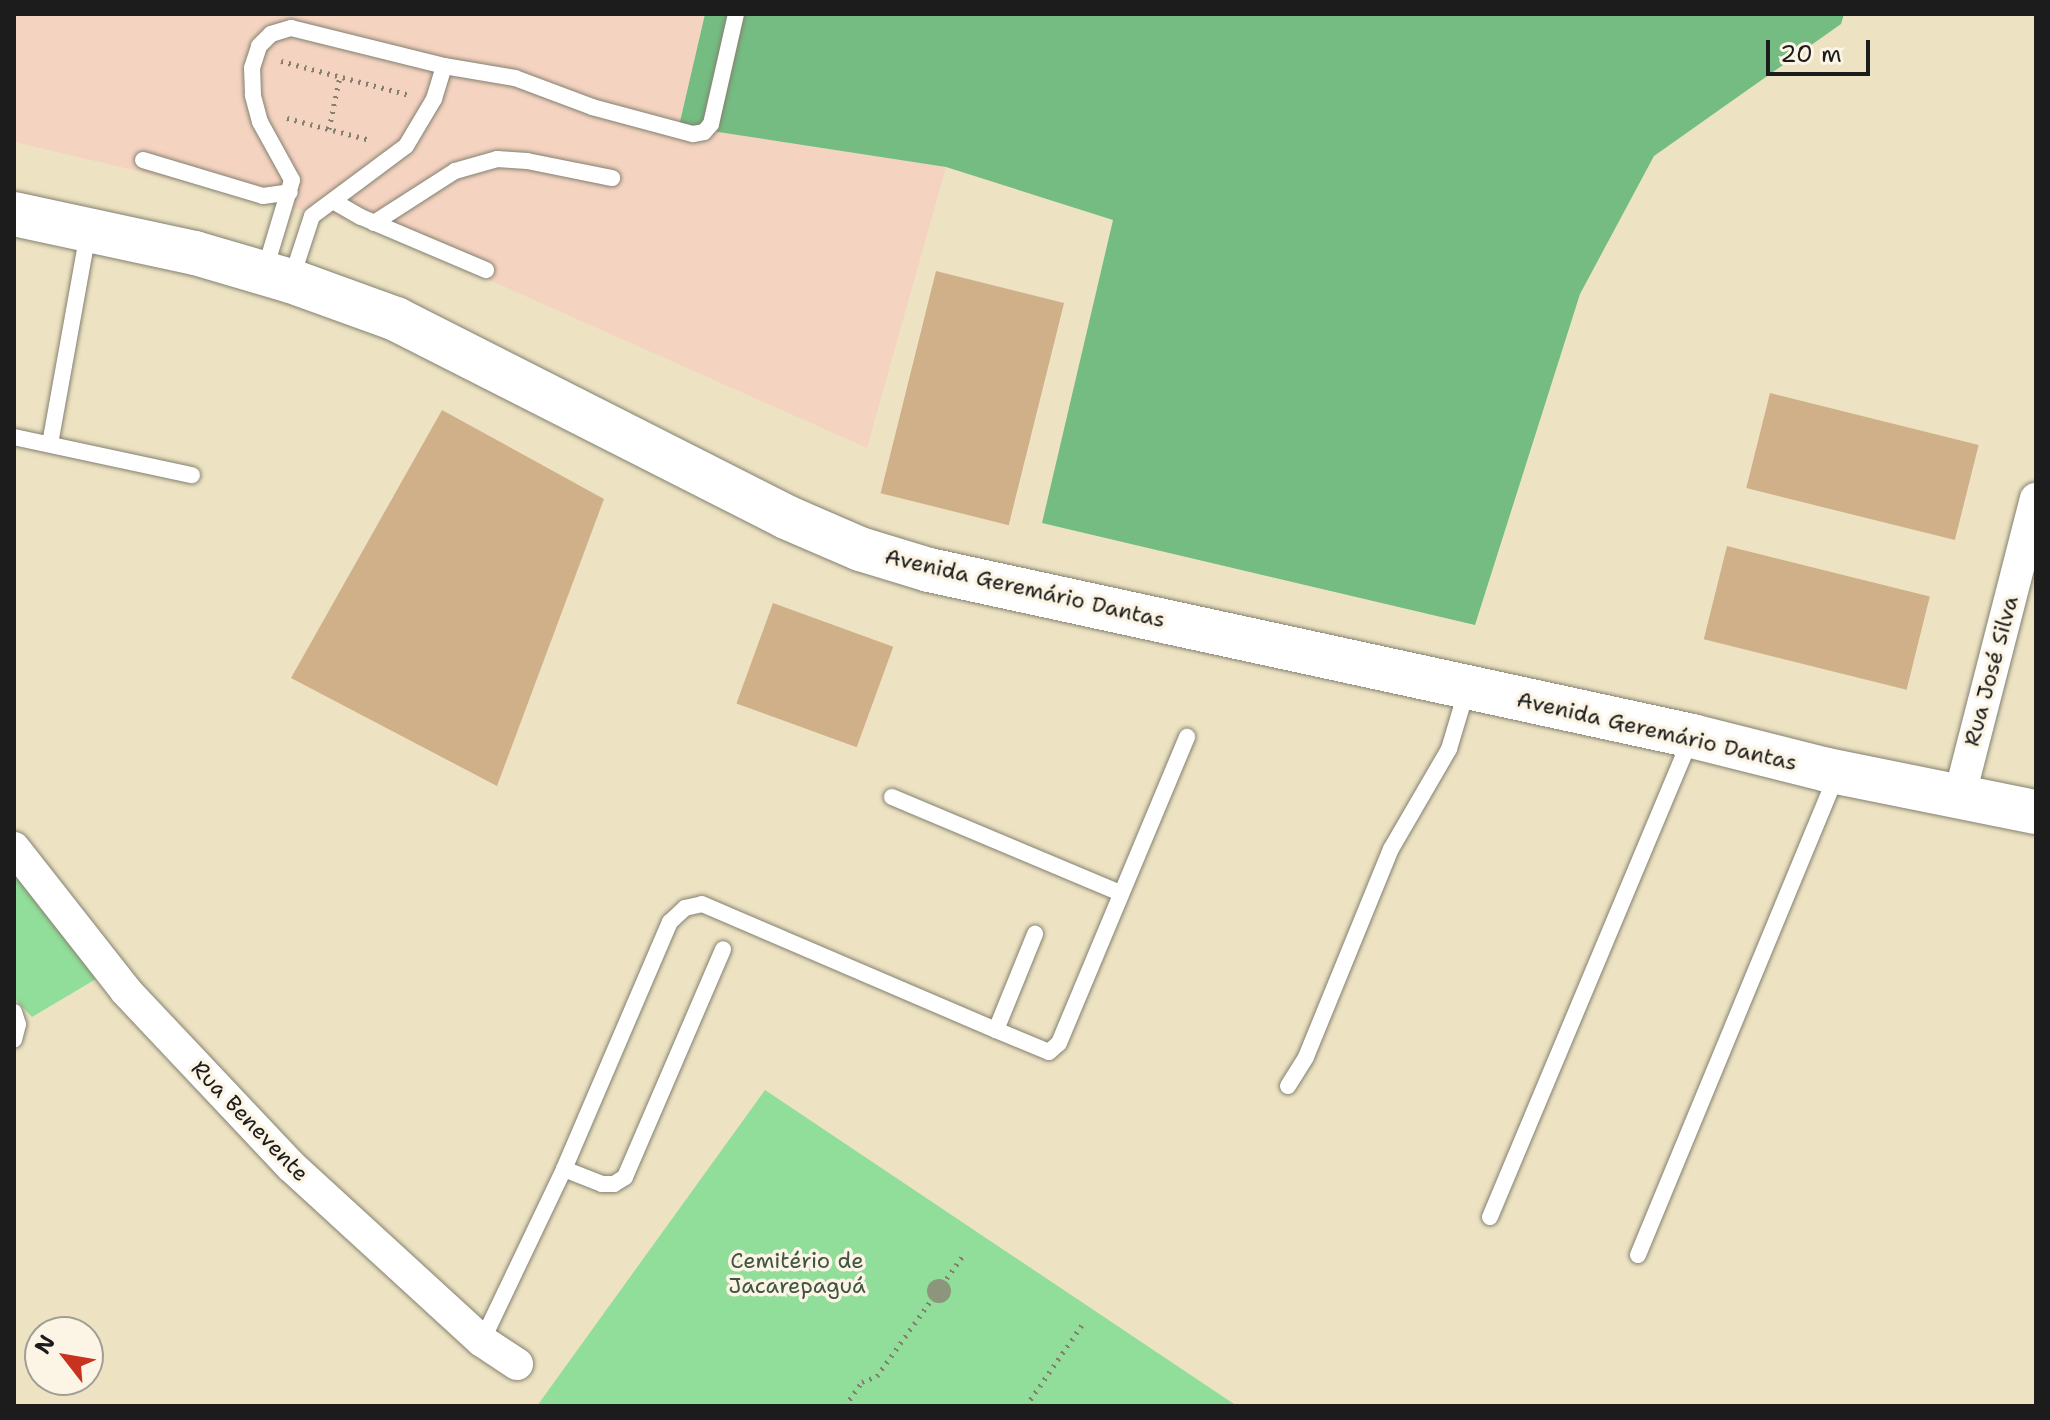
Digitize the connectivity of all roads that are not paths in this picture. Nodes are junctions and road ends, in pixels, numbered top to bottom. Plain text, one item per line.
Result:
1 (736, 14) edge
2 (444, 66) junction
3 (143, 160) dead end
4 (612, 178) dead end
5 (288, 200) junction
6 (333, 201) junction
7 (14, 214) edge
8 (312, 216) junction
9 (374, 223) junction
10 (89, 230) junction
11 (486, 270) dead end
12 (278, 277) junction
13 (14, 437) edge
14 (50, 444) junction
15 (192, 475) dead end
16 (2036, 499) edge
17 (1468, 688) junction
18 (1692, 736) junction
19 (1187, 737) dead end
20 (1838, 773) junction
21 (892, 797) dead end
22 (1959, 798) junction
23 (2036, 812) edge
24 (14, 848) edge
25 (1120, 893) junction
26 (1035, 934) dead end
27 (723, 949) dead end
28 (14, 1012) edge
29 (996, 1030) junction
30 (14, 1040) edge
31 (1288, 1086) dead end
32 (564, 1169) junction
33 (1490, 1217) dead end
34 (1638, 1255) dead end
35 (482, 1341) junction
36 (517, 1364) dead end

1 - 2 lane
2 - 5 lane
2 - 6 lane
3 - 5 lane
4 - 9 lane
5 - 8 lane
5 - 12 lane
6 - 8 lane
6 - 9 lane
7 - 10 main road, Avenida Geremário Dantas
8 - 12 lane
9 - 11 lane
10 - 12 main road, Avenida Geremário Dantas
10 - 14 lane
12 - 17 main road, Avenida Geremário Dantas
13 - 14 lane
14 - 15 lane
16 - 22 street, Rua José Silva
17 - 18 main road, Avenida Geremário Dantas
17 - 31 lane
18 - 20 main road, Avenida Geremário Dantas
18 - 33 lane
19 - 25 lane
20 - 22 main road, Avenida Geremário Dantas
20 - 34 lane
21 - 25 lane
22 - 23 main road, Avenida Geremário Dantas
24 - 35 street, Rua Benevente
25 - 29 lane
26 - 29 lane
27 - 32 lane
28 - 30 lane
29 - 32 lane
32 - 35 lane
35 - 36 street, Rua Benevente

